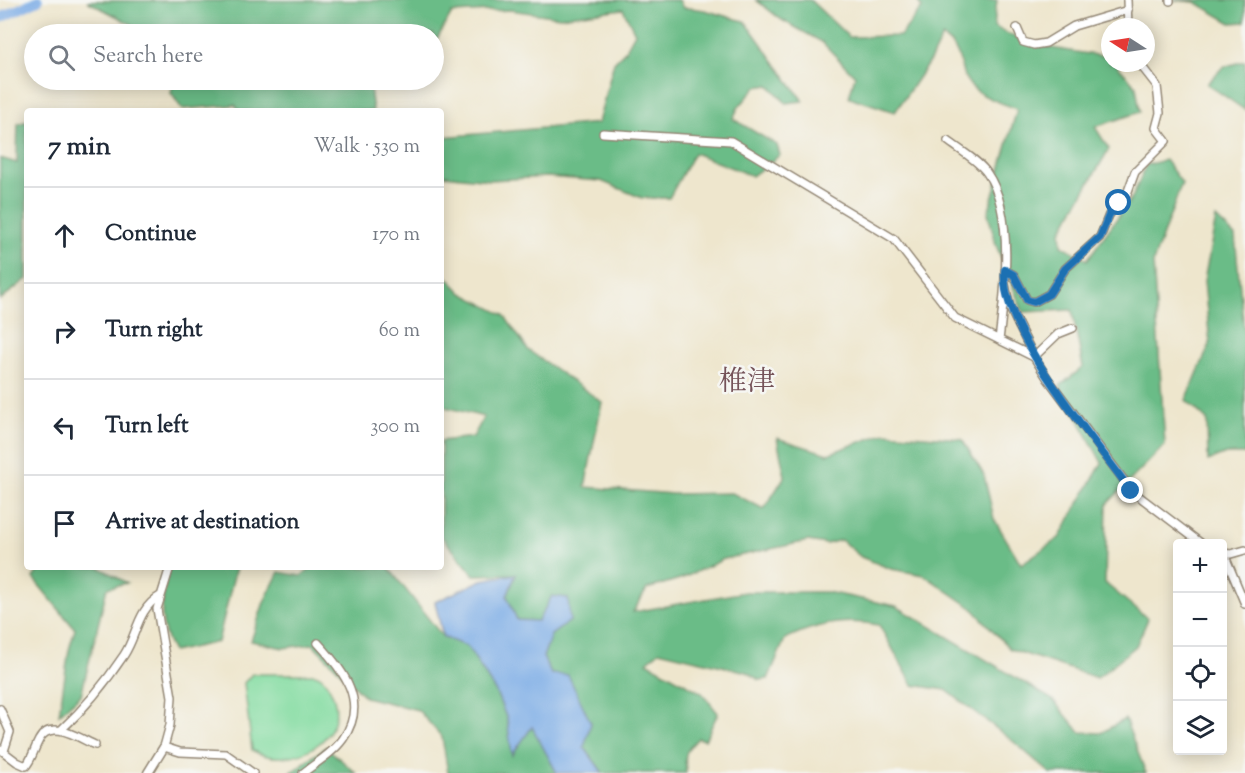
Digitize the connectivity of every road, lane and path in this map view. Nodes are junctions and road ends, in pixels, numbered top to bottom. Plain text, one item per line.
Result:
1 (1127, 0) edge
2 (1128, 10) junction
3 (1128, 18) edge
4 (1017, 27) dead end
5 (1147, 72) edge
6 (603, 133) dead end
7 (948, 141) dead end
8 (1005, 270) junction
9 (1006, 305) junction
10 (1073, 328) dead end
11 (999, 340) junction
12 (1034, 357) junction
13 (1197, 539) edge
14 (1245, 550) edge
15 (1227, 552) edge
16 (1227, 562) edge
17 (169, 570) edge
18 (160, 596) junction
19 (1245, 604) edge
20 (318, 643) dead end
21 (0, 709) edge
22 (62, 730) junction
23 (95, 745) dead end
24 (164, 747) junction
25 (2, 750) edge
26 (24, 769) edge
27 (148, 773) edge
28 (253, 773) edge
29 (303, 773) edge

1 - 2 street
2 - 3 street
2 - 4 street
5 - 8 street
6 - 11 street
7 - 8 street
8 - 9 street
9 - 11 street
9 - 12 street
10 - 12 street
11 - 12 street
12 - 13 street
14 - 15 street
16 - 19 street
17 - 18 street
18 - 22 street
18 - 24 street
20 - 29 street
21 - 25 street
22 - 23 street
22 - 26 street
24 - 27 street
24 - 28 street
25 - 26 street

